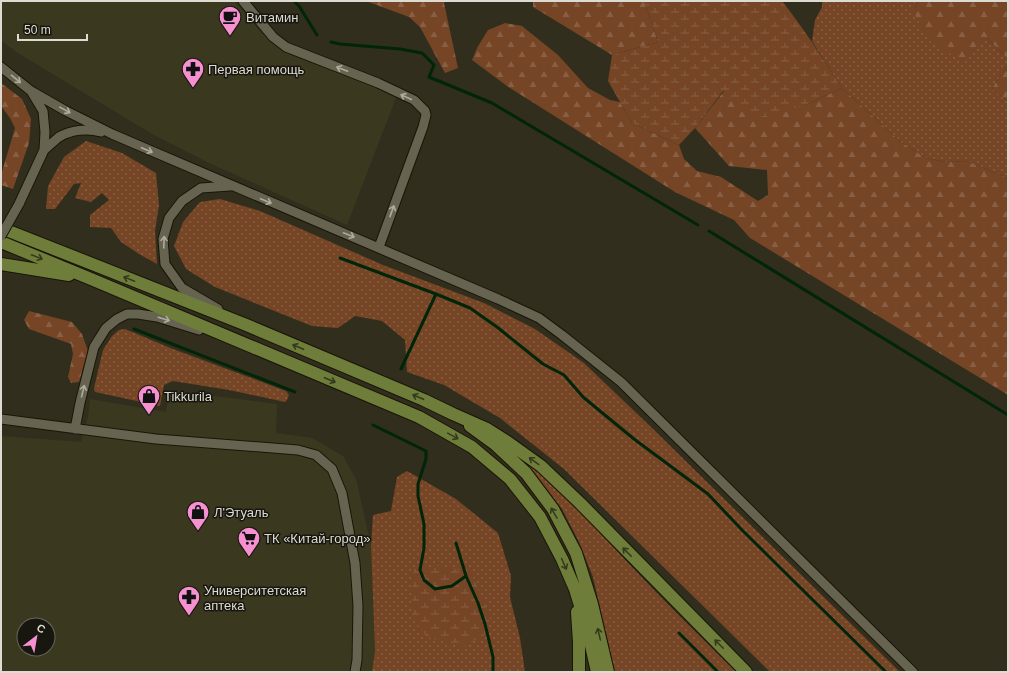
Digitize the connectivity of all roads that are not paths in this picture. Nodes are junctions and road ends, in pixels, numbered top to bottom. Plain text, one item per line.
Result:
1 (243, 1) edge
2 (1, 66) edge
3 (31, 90) junction
4 (112, 134) junction
5 (44, 150) junction
6 (231, 186) junction
7 (1, 223) edge
8 (1, 228) edge
9 (19, 235) junction
10 (1, 236) edge
11 (1, 242) edge
12 (379, 247) junction
13 (1, 264) edge
14 (91, 279) junction
15 (244, 324) junction
16 (242, 343) junction
17 (453, 414) junction
18 (1, 419) edge
19 (75, 429) junction
20 (575, 589) junction
21 (355, 672) edge
22 (580, 672) edge
23 (597, 672) edge
24 (608, 672) edge
25 (746, 672) edge
26 (912, 672) edge

12 -> 1 street
2 -> 3 street
3 -> 4 street
3 - 5 street
4 - 5 street
4 -> 6 street
5 - 10 street, bridge
6 -> 12 street
15 -> 6 street
7 - 9 main road
8 - 9 main road
15 -> 9 main road
11 -> 14 main road
12 - 26 street
13 - 14 main road
14 - 16 main road
17 -> 15 main road
19 -> 16 street
16 -> 20 main road
24 -> 17 main road
25 -> 17 main road
18 - 19 street
19 - 21 street
20 - 22 main road
20 - 23 main road

